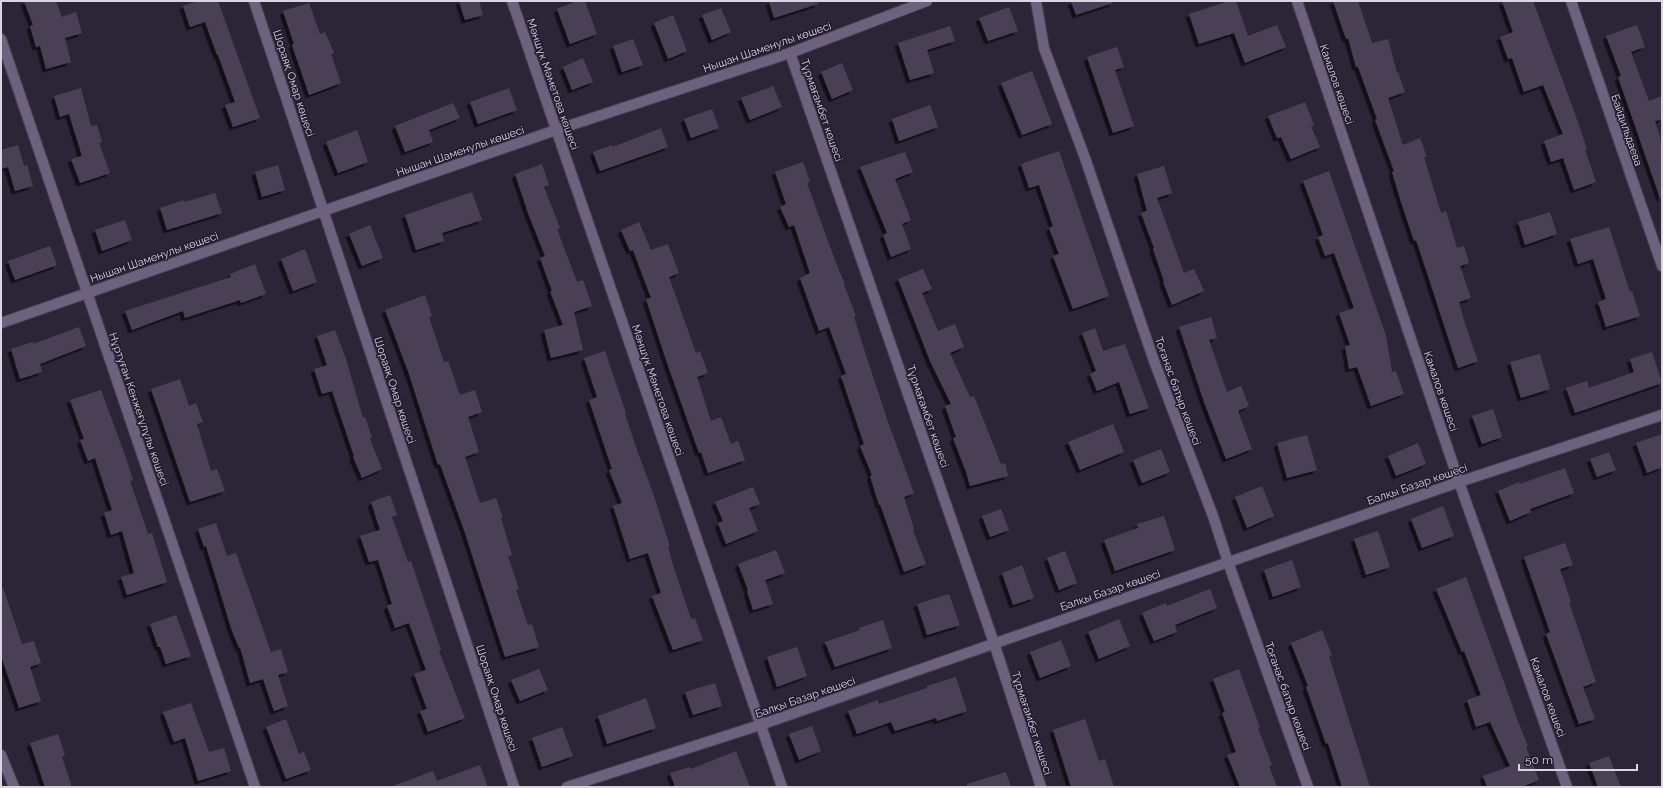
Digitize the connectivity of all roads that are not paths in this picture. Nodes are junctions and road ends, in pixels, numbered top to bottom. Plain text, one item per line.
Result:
1 (254, 1) edge
2 (512, 1) edge
3 (927, 1) edge
4 (1036, 1) edge
5 (1297, 1) edge
6 (1571, 1) edge
7 (1, 39) edge
8 (790, 53) junction
9 (556, 130) junction
10 (323, 212) junction
11 (1662, 266) edge
12 (86, 293) junction
13 (1, 323) edge
14 (1662, 415) edge
15 (1459, 482) junction
16 (1228, 562) junction
17 (994, 643) junction
18 (760, 725) junction
19 (1, 755) edge
20 (14, 787) edge
21 (255, 787) edge
22 (514, 787) edge
23 (567, 787) edge
24 (782, 787) edge
25 (1040, 787) edge
26 (1308, 787) edge
27 (1567, 787) edge

1 - 10 street, Шораяқ Омар көшесі
2 - 9 street, Мәншүк Мәметова көшесі
3 - 8 street, Нышан Шаменулы көшесі
4 - 16 street, Тоғанас батыр көшесі
5 - 15 street, Камалов көшесі
6 - 11 street, Байдильдаева
7 - 12 street, Нұртуған Кенжеғұлұлы көшесі
8 - 9 street, Нышан Шаменулы көшесі
8 - 17 street, Тұрмағамбет көшесі
9 - 10 street, Нышан Шаменулы көшесі
9 - 18 street, Мәншүк Мәметова көшесі
10 - 12 street, Нышан Шаменулы көшесі
10 - 22 street, Шораяқ Омар көшесі
12 - 13 street, Нышан Шаменулы көшесі
12 - 21 street, Нұртуған Кенжеғұлұлы көшесі
14 - 15 street, Балқы Базар көшесі
15 - 16 street, Балқы Базар көшесі
15 - 27 street, Камалов көшесі
16 - 17 street, Балқы Базар көшесі
16 - 26 street, Тоғанас батыр көшесі
17 - 18 street, Балқы Базар көшесі
17 - 25 street, Тұрмағамбет көшесі
18 - 23 street, Балқы Базар көшесі
18 - 24 street, Мәншүк Мәметова көшесі
19 - 20 street

